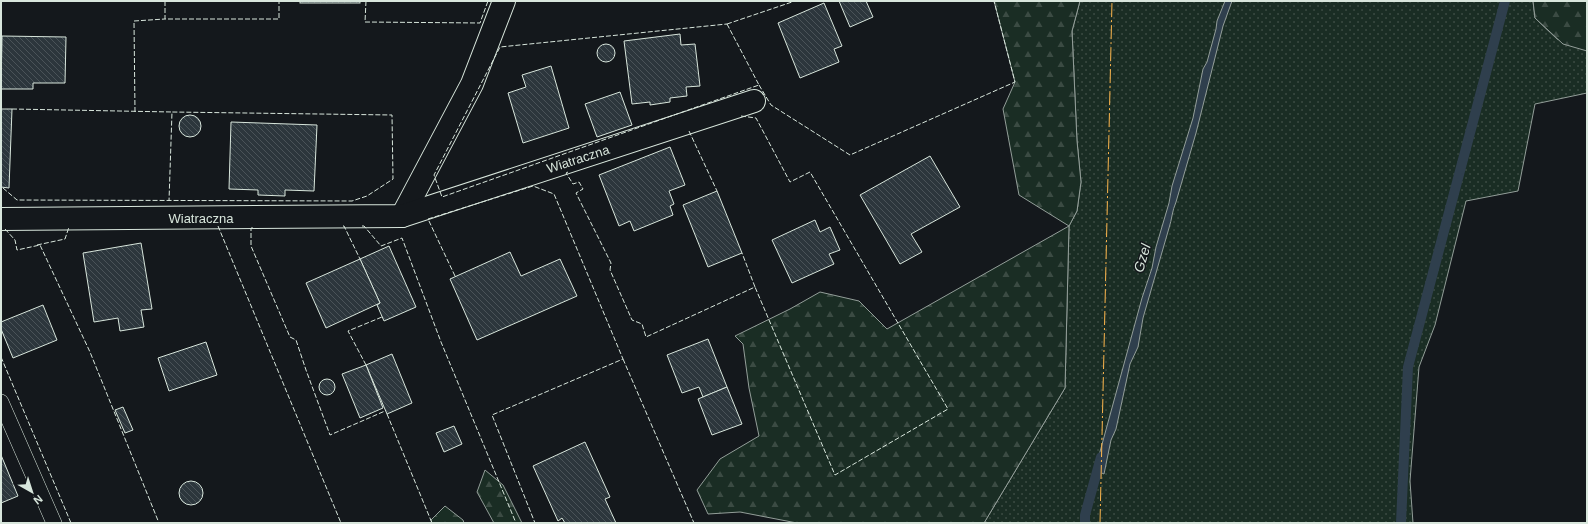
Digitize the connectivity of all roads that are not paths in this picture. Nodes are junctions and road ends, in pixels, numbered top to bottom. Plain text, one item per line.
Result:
1 (504, 1) edge
2 (754, 102) dead end
3 (402, 216) junction
4 (1, 219) edge
5 (1, 402) edge
6 (54, 523) edge

1 - 3 street
2 - 3 street, Wiatraczna
3 - 4 street, Wiatraczna
5 - 6 lane

